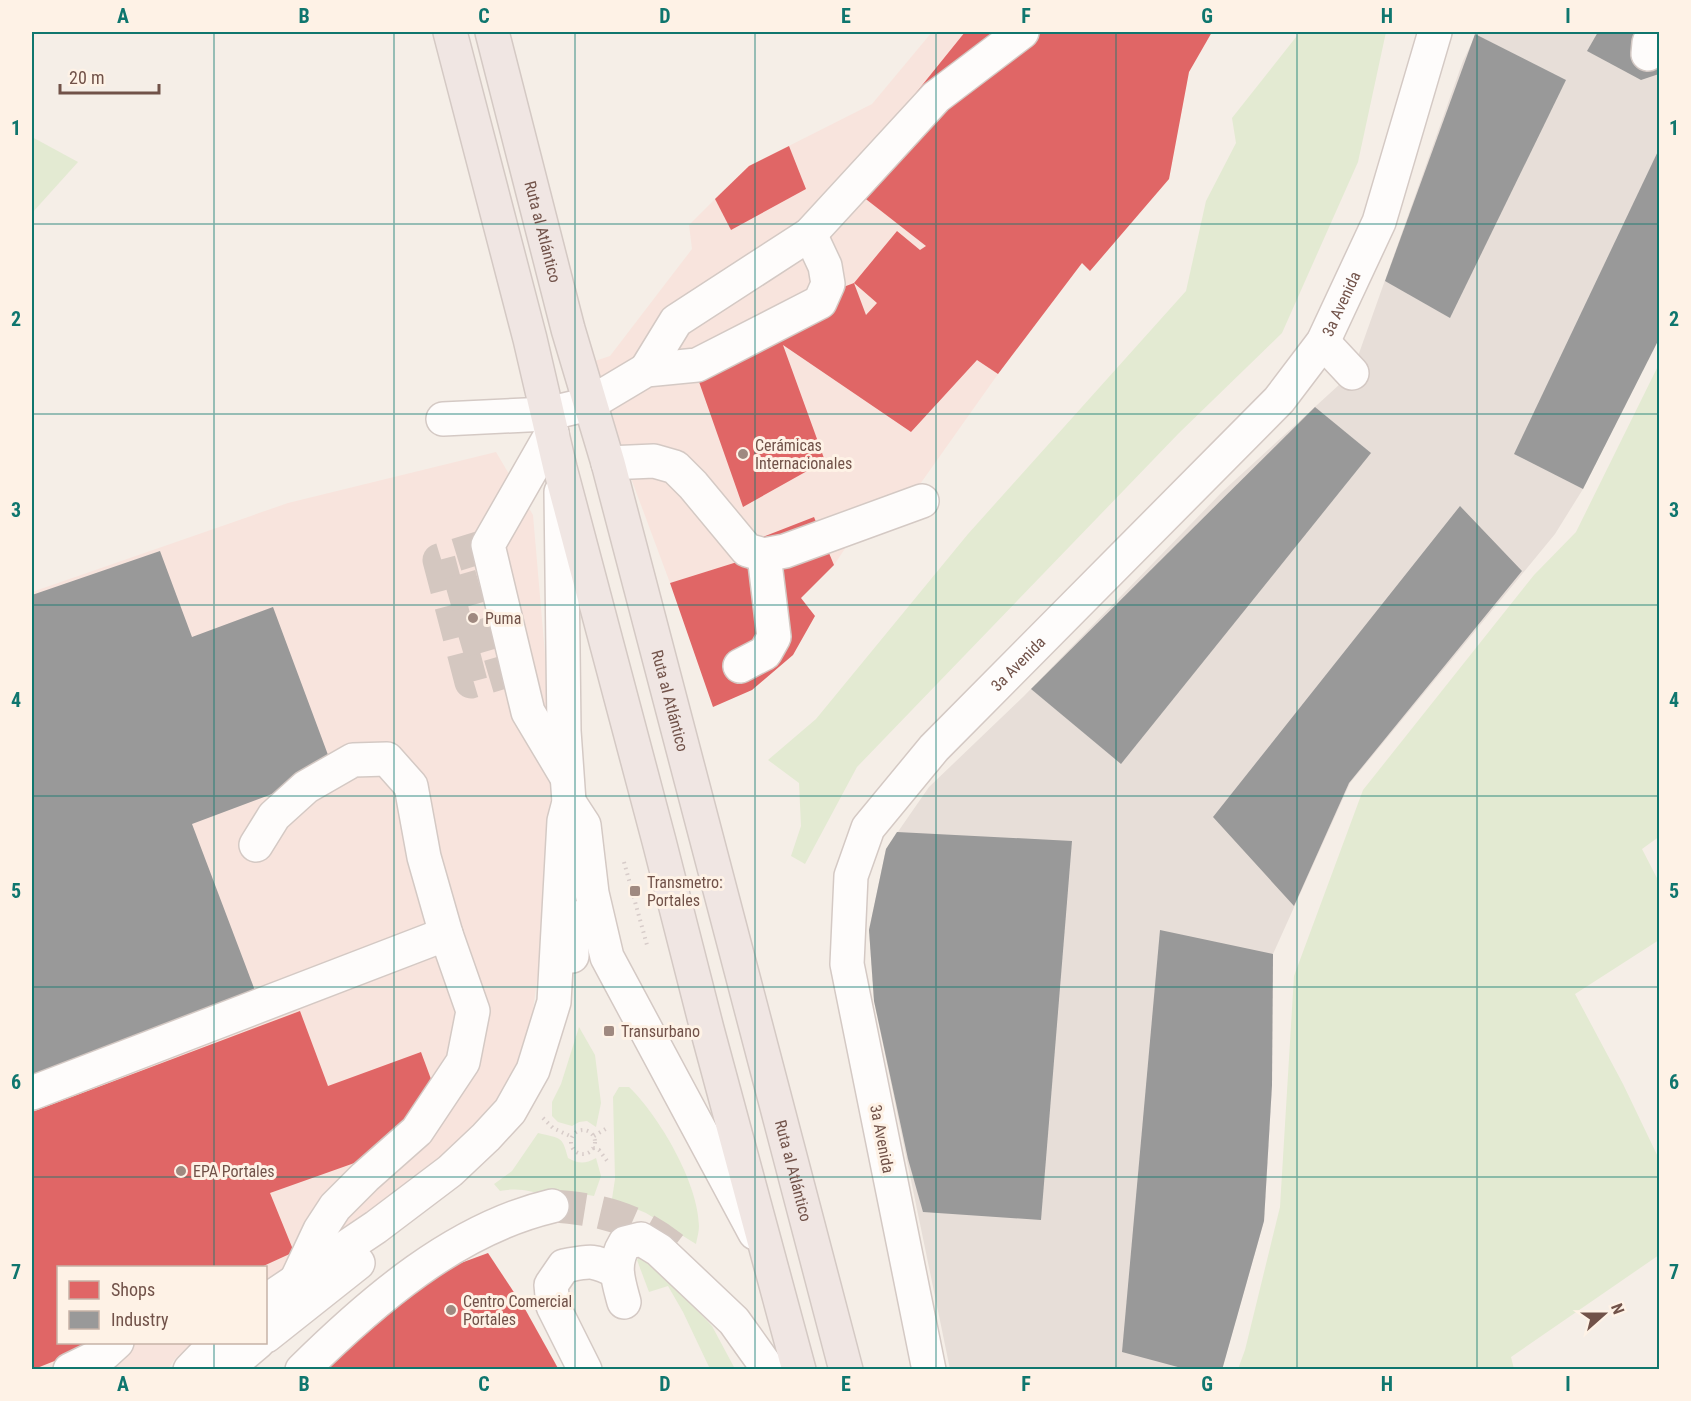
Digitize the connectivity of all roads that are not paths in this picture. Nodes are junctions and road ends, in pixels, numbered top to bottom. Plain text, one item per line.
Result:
1 (450, 32) edge
2 (492, 32) edge
3 (1022, 32) edge
4 (1435, 32) edge
5 (810, 234) junction
6 (1323, 342) junction
7 (646, 370) junction
8 (1352, 373) dead end
9 (589, 404) junction
10 (443, 419) dead end
11 (550, 423) junction
12 (608, 463) junction
13 (560, 468) junction
14 (922, 501) dead end
15 (764, 555) junction
16 (740, 666) dead end
17 (568, 790) junction
18 (256, 845) dead end
19 (598, 924) junction
20 (446, 934) junction
21 (32, 1093) edge
22 (552, 1206) tunnel mouth
23 (768, 1258) junction
24 (296, 1281) junction
25 (267, 1300) edge
26 (267, 1335) edge
27 (115, 1344) edge
28 (215, 1344) edge
29 (256, 1344) edge
30 (70, 1370) edge
31 (190, 1370) edge
32 (225, 1370) edge
33 (302, 1370) edge
34 (585, 1370) edge
35 (769, 1370) edge
36 (799, 1370) edge
37 (846, 1370) edge
38 (929, 1370) edge

1 - 11 highway
2 - 9 highway, Ruta al Atlántico
3 - 5 street
4 - 6 street, 3a Avenida
5 - 7 street
5 - 7 street
6 - 8 street
6 - 38 street, 3a Avenida
7 - 9 street
9 - 11 street
9 - 12 highway, Ruta al Atlántico
10 - 11 street
11 - 13 highway
11 - 17 street
12 - 15 street
12 - 37 highway, Ruta al Atlántico
13 - 17 street
13 - 23 highway
14 - 15 street
15 - 16 street
17 - 19 street
17 - 24 street
18 - 20 street
19 - 23 street
19 - 26 street
20 - 21 street
20 - 24 street
22 - 33 street
23 - 36 highway
24 - 25 street
27 - 30 street
28 - 31 street
29 - 32 street
34 - 35 street

